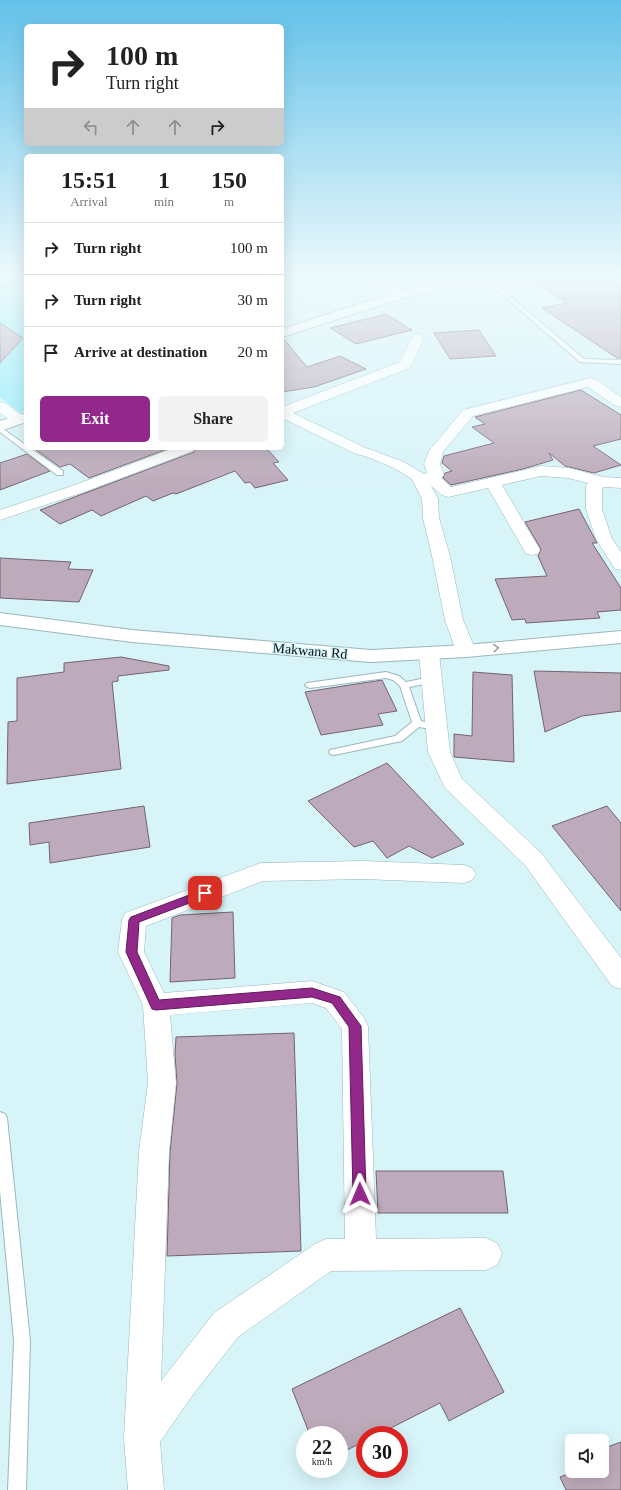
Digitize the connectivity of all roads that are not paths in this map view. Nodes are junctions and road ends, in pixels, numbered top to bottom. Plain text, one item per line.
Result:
1 (413, 349) edge
2 (569, 349) edge
3 (621, 362) edge
4 (621, 403) edge
5 (0, 406) edge
6 (284, 412) edge
7 (284, 414) edge
8 (22, 419) edge
9 (0, 428) edge
10 (24, 446) edge
11 (29, 450) edge
12 (183, 450) edge
13 (60, 473) dead end
14 (602, 482) junction
15 (493, 483) junction
16 (621, 483) edge
17 (0, 514) edge
18 (532, 550) dead end
19 (621, 565) edge
20 (0, 618) edge
21 (621, 637) edge
22 (466, 651) junction
23 (429, 653) junction
24 (431, 680) junction
25 (310, 685) dead end
26 (404, 686) junction
27 (427, 725) junction
28 (334, 752) dead end
29 (464, 874) dead end
30 (621, 978) edge
31 (156, 1005) junction
32 (0, 1124) edge
33 (486, 1254) dead end
34 (361, 1255) junction
35 (142, 1438) junction
36 (17, 1490) edge
37 (132, 1490) edge
38 (146, 1490) edge

1 - 6 street
2 - 3 lane
4 - 15 street
5 - 8 street
7 - 22 street
8 - 9 street
9 - 10 lane
11 - 13 lane
12 - 17 street
14 - 15 street
14 - 16 street
14 - 19 street
15 - 18 street
20 - 23 street, Makwana Rd
22 -> 21 street, Makwana Rd
22 - 23 street, Makwana Rd
23 - 24 street
24 - 26 lane
24 - 27 street
25 - 26 lane
26 - 27 lane
27 - 28 lane
27 - 30 street
29 - 31 street
31 - 34 street
31 - 35 street
32 - 36 lane
33 - 34 street
34 - 35 street
35 - 37 street
35 - 38 street

